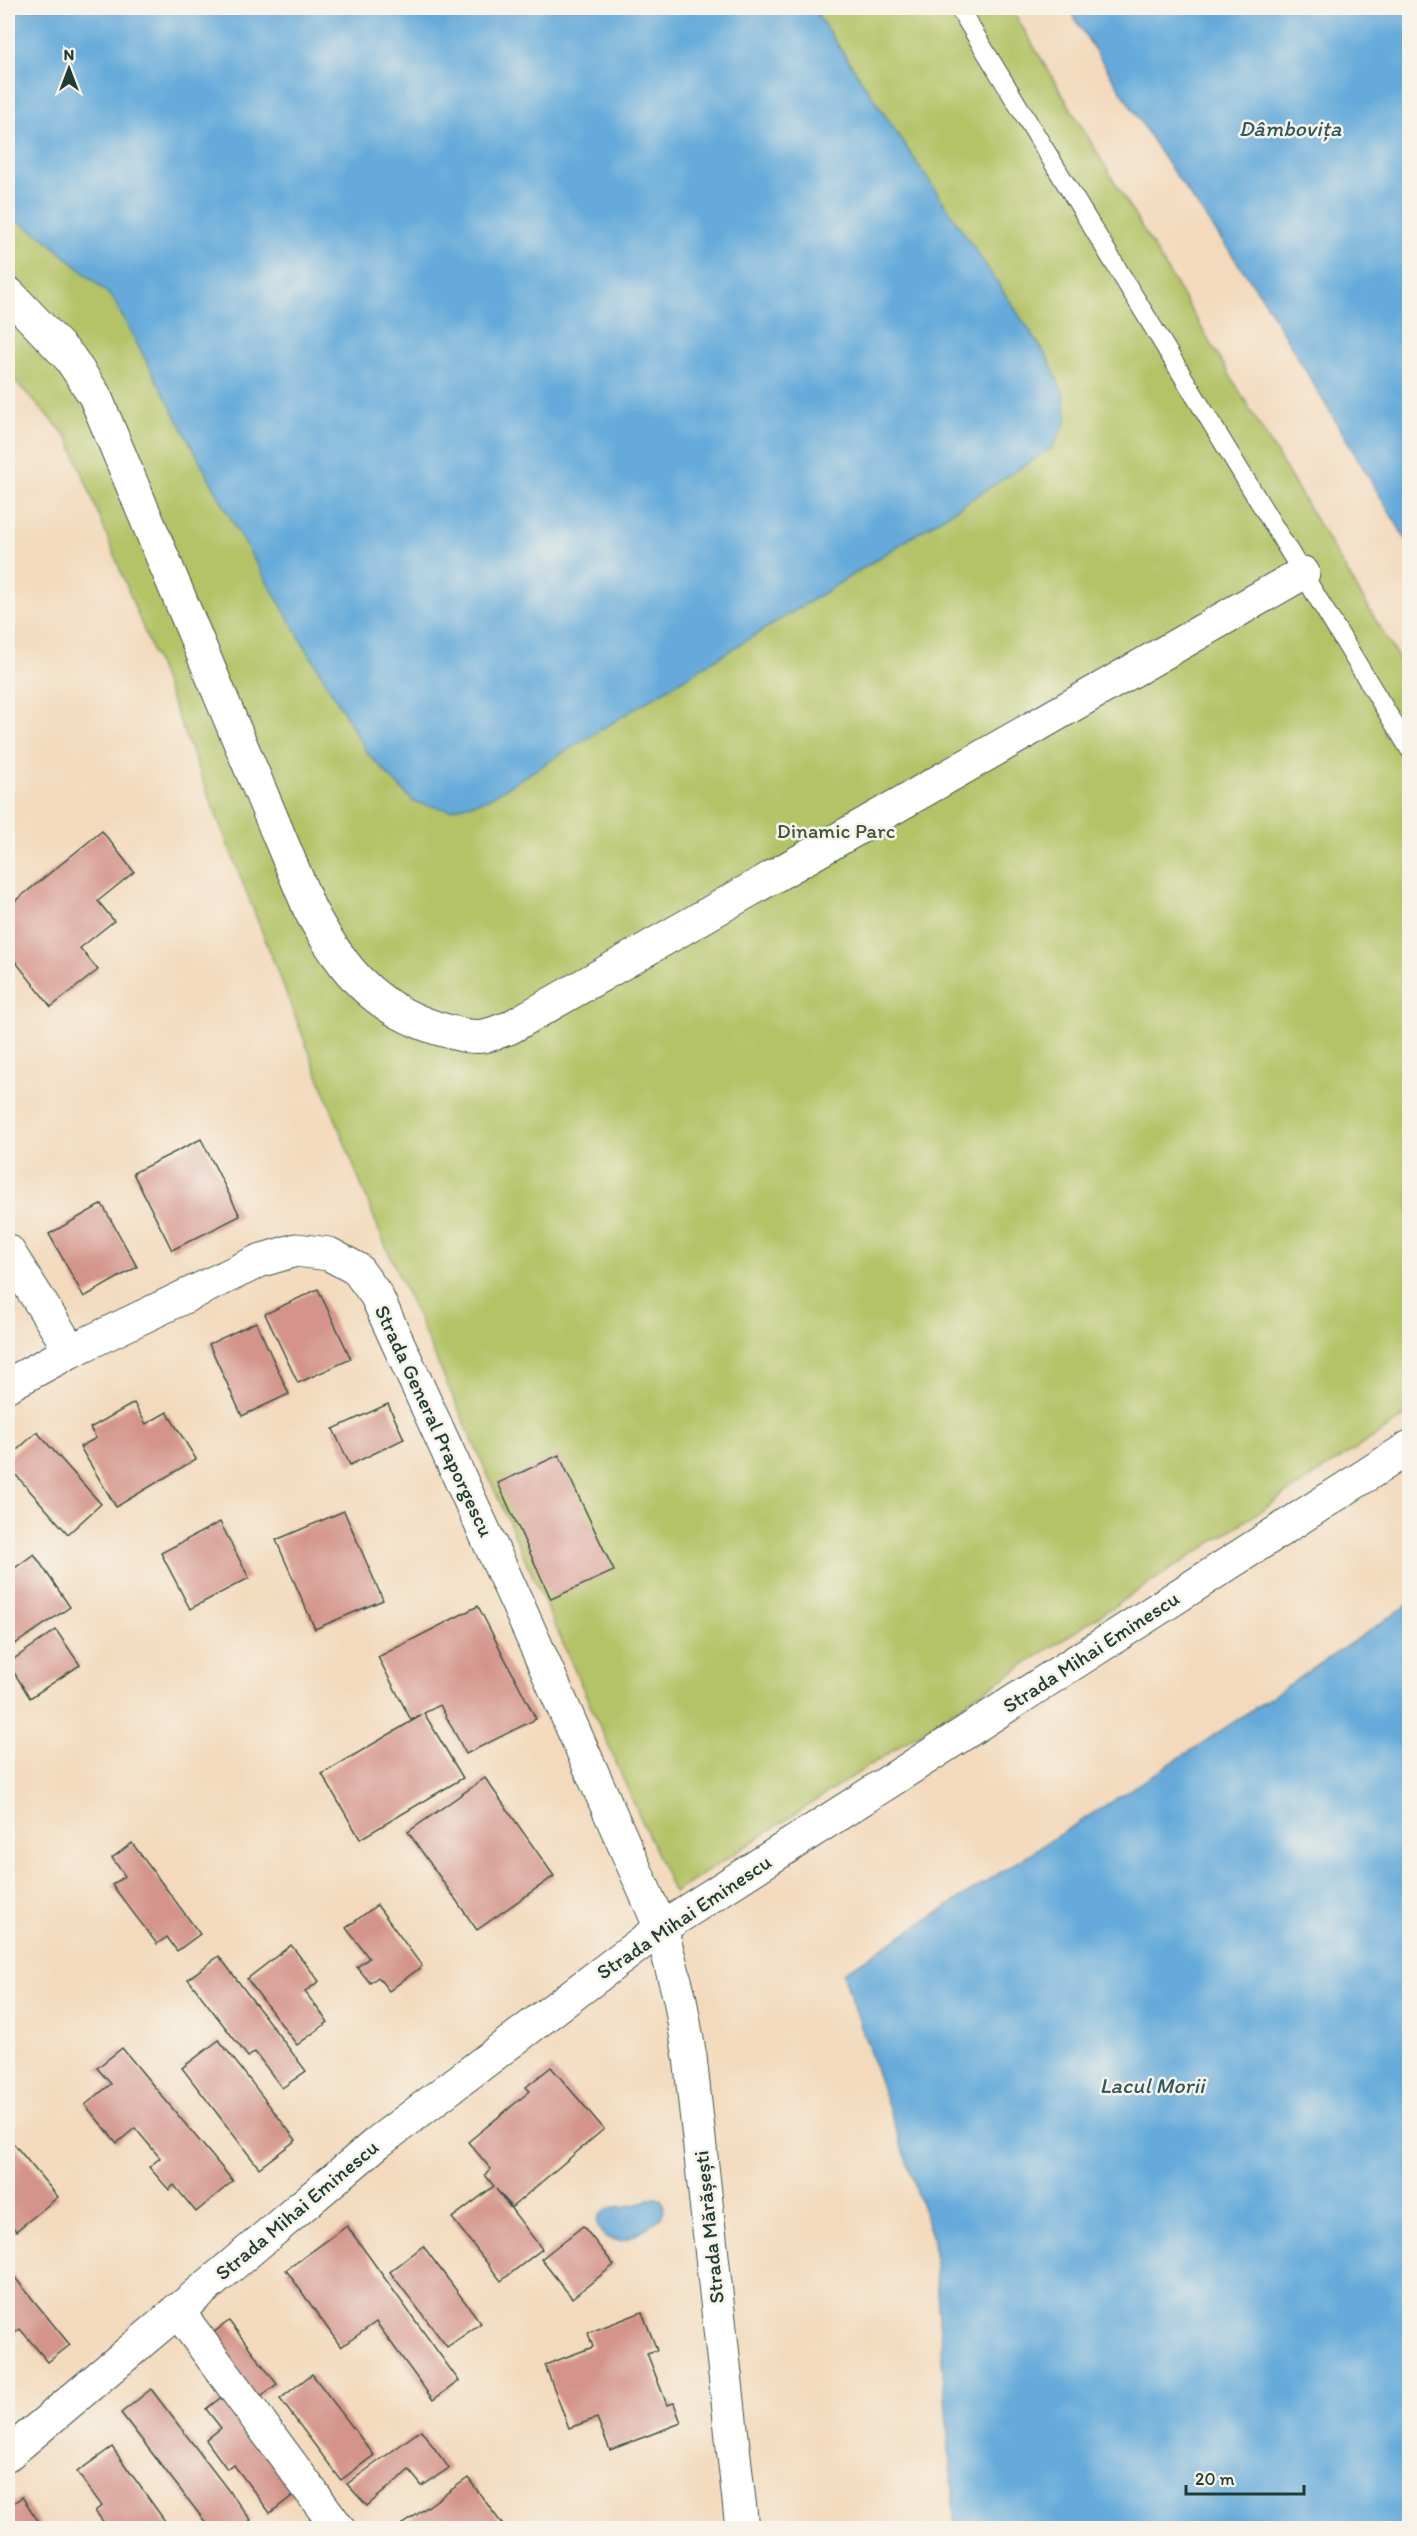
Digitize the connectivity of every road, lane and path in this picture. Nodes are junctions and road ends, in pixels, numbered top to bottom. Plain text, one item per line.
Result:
1 (958, 8) edge
2 (8, 294) edge
3 (1304, 573) junction
4 (1410, 750) edge
5 (8, 1251) edge
6 (71, 1351) junction
7 (8, 1385) edge
8 (1410, 1447) edge
9 (661, 1928) junction
10 (177, 2310) junction
11 (8, 2454) edge
12 (338, 2529) edge
13 (742, 2529) edge

1 - 3 lane
2 - 3 street
3 - 4 lane
5 - 6 street
6 - 7 street, Strada General Praporgescu
6 - 9 street, Strada General Praporgescu
8 - 9 street, Strada Mihai Eminescu
9 - 10 street, Strada Mihai Eminescu
9 - 13 street, Strada Mărășești
10 - 11 street, Strada Mihai Eminescu
10 - 12 street

